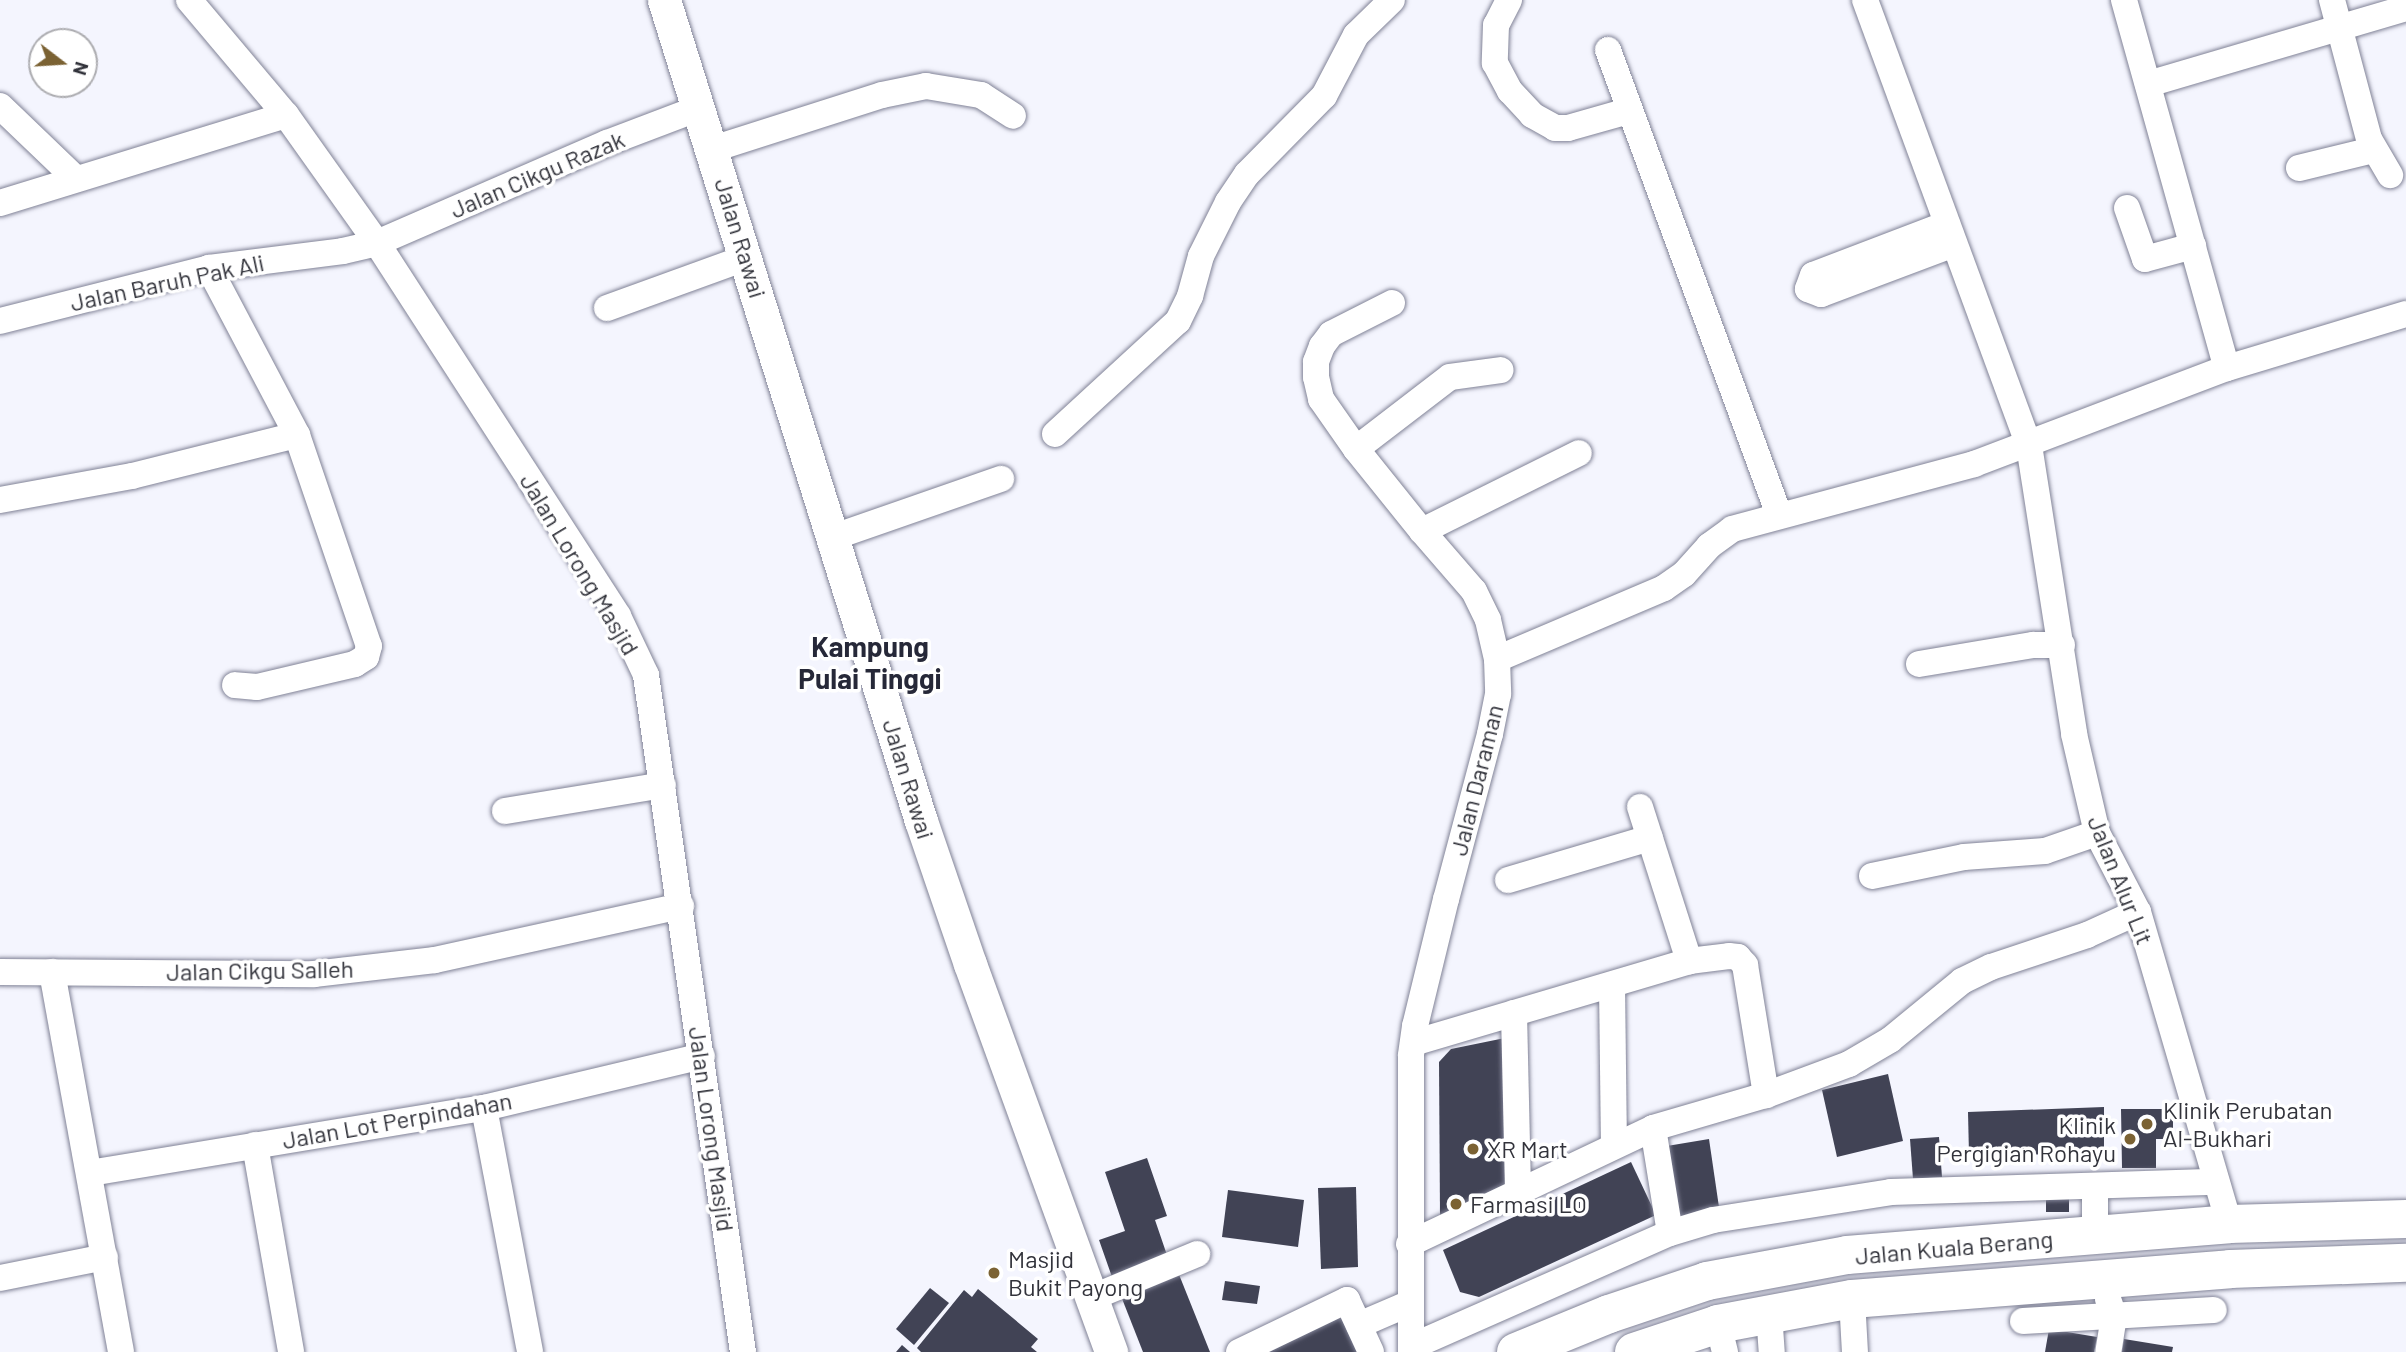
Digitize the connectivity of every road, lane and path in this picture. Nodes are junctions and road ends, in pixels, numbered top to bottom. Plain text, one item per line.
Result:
1 (189, 0) edge
2 (664, 0) edge
3 (1392, 0) edge
4 (1509, 0) edge
5 (1865, 0) edge
6 (2124, 0) edge
7 (2332, 0) edge
8 (2406, 8) edge
9 (2339, 29) junction
10 (1608, 50) dead end
11 (2148, 85) junction
12 (0, 106) edge
13 (699, 108) junction
14 (1628, 111) junction
15 (286, 116) junction
16 (1013, 116) dead end
17 (713, 149) junction
18 (2373, 150) junction
19 (2300, 168) dead end
20 (2390, 175) dead end
21 (76, 180) junction
22 (0, 203) edge
23 (2127, 208) dead end
24 (377, 243) junction
25 (2193, 246) junction
26 (748, 257) junction
27 (209, 268) junction
28 (1392, 303) dead end
29 (607, 308) dead end
30 (2406, 314) edge
31 (0, 321) edge
32 (2227, 368) junction
33 (1501, 370) dead end
34 (1055, 434) dead end
35 (298, 435) junction
36 (2029, 445) junction
37 (1356, 449) junction
38 (1579, 453) dead end
39 (1001, 479) dead end
40 (0, 500) edge
41 (1779, 515) junction
42 (1422, 531) junction
43 (834, 537) junction
44 (2062, 645) junction
45 (1497, 659) junction
46 (1919, 664) dead end
47 (235, 685) dead end
48 (663, 785) junction
49 (1640, 807) dead end
50 (505, 811) dead end
51 (2097, 833) junction
52 (1650, 838) junction
53 (1872, 876) dead end
54 (1508, 880) dead end
55 (681, 905) junction
56 (2138, 912) junction
57 (1689, 961) junction
58 (0, 972) edge
59 (52, 972) junction
60 (1612, 985) junction
61 (1514, 1013) junction
62 (1413, 1043) junction
63 (702, 1056) junction
64 (1766, 1095) junction
65 (484, 1108) junction
66 (1653, 1128) junction
67 (255, 1145) junction
68 (1614, 1145) junction
69 (90, 1173) junction
70 (2216, 1182) junction
71 (2095, 1187) junction
72 (1518, 1192) junction
73 (2406, 1219) edge
74 (2229, 1224) junction
75 (1670, 1233) junction
76 (2095, 1235) junction
77 (1409, 1244) junction
78 (1197, 1254) dead end
79 (105, 1258) junction
80 (2406, 1263) edge
81 (0, 1278) edge
82 (2099, 1279) junction
83 (1091, 1298) junction
84 (1852, 1299) junction
85 (1410, 1303) junction
86 (2214, 1310) dead end
87 (1769, 1313) junction
88 (2114, 1316) junction
89 (2023, 1321) dead end
90 (1359, 1325) junction
91 (1722, 1338) edge
92 (1411, 1349) edge
93 (121, 1352) edge
94 (292, 1352) edge
95 (530, 1352) edge
96 (743, 1352) edge
97 (1111, 1352) edge
98 (1239, 1352) edge
99 (1371, 1352) edge
100 (1516, 1352) edge
101 (1634, 1352) edge
102 (1772, 1352) edge
103 (1855, 1352) edge
104 (2108, 1352) edge

1 - 15 street, Jalan Lorong Masjid
2 - 13 main road, Jalan Rawai
3 - 34 street
4 - 14 street
5 - 36 street, Jalan Alur Lit
6 - 11 street
7 - 9 street
8 - 9 street
9 - 11 street
9 - 18 street
10 - 14 street
11 - 25 street
12 - 21 street
13 - 17 main road, Jalan Rawai
13 - 24 street, Jalan Cikgu Razak
14 - 41 street
15 - 21 street
15 - 24 street, Jalan Lorong Masjid
16 - 17 street
17 - 26 main road, Jalan Rawai
18 - 19 street
18 - 20 street
21 - 22 street
23 - 25 street
24 - 27 street, Jalan Baruh Pak Ali
24 - 48 street, Jalan Lorong Masjid
25 - 32 street
26 - 29 street
26 - 43 main road, Jalan Rawai
27 - 31 street, Jalan Baruh Pak Ali
27 - 35 street
28 - 37 street, Jalan Daraman
30 - 32 street
32 - 36 street
33 - 37 street
35 - 40 street
35 - 47 street
36 - 41 street
36 - 44 street, Jalan Alur Lit
37 - 42 street, Jalan Daraman
38 - 42 street
39 - 43 street
41 - 45 street
42 - 45 street, Jalan Daraman
43 - 83 main road, Jalan Rawai
44 - 46 street
44 - 51 street, Jalan Alur Lit
45 - 62 street, Jalan Daraman
48 - 50 street
48 - 55 street, Jalan Lorong Masjid
49 - 52 street
51 - 53 street
51 - 56 street, Jalan Alur Lit
52 - 54 street
52 - 57 street
55 - 59 street, Jalan Cikgu Salleh
55 - 63 street, Jalan Lorong Masjid
56 - 64 street
56 - 70 street, Jalan Alur Lit
57 - 60 street
57 - 64 street
58 - 59 street, Jalan Cikgu Salleh
59 - 69 street
60 - 61 street
60 - 68 street
61 - 62 street
61 - 72 street
62 - 77 street, Jalan Daraman
63 - 65 street, Jalan Lot Perpindahan
63 - 96 street, Jalan Lorong Masjid
64 - 66 street
65 - 67 street, Jalan Lot Perpindahan
65 - 95 street
66 - 68 street
66 - 75 street
67 - 69 street, Jalan Lot Perpindahan
67 - 94 street
68 - 72 street
69 - 79 street
70 - 71 street
70 - 74 street, Jalan Alur Lit
71 - 75 street
71 - 76 street
72 - 77 street
73 - 74 highway, Jalan Kuala Berang
74 - 76 highway, Jalan Kuala Berang
75 - 92 street
76 - 100 highway, Jalan Kuala Berang
77 - 85 street, Jalan Daraman
78 - 83 street
79 - 81 street
79 - 93 street
80 - 82 highway, Jalan Kuala Berang
82 - 84 highway, Jalan Kuala Berang
82 - 88 street
83 - 97 main road, Jalan Rawai
84 - 87 highway, Jalan Kuala Berang
84 - 103 street
85 - 90 street
85 - 92 street, Jalan Daraman
86 - 88 street
87 - 91 highway, Jalan Kuala Berang
87 - 102 street
88 - 89 street
88 - 104 street
90 - 98 street
90 - 99 street
91 - 101 highway, Jalan Kuala Berang

